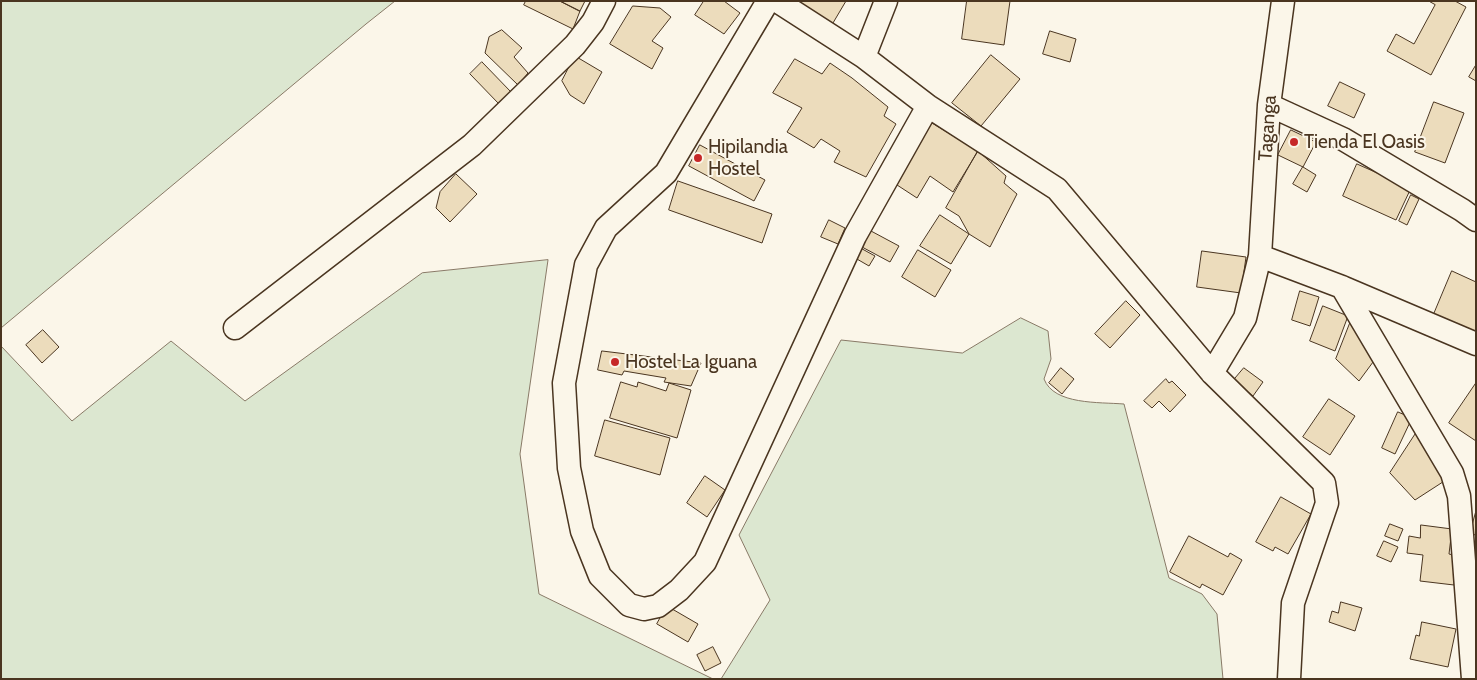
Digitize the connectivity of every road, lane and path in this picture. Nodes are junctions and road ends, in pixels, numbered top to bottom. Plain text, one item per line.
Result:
1 (604, 1) edge
2 (768, 1) edge
3 (777, 1) edge
4 (886, 1) edge
5 (1283, 1) edge
6 (864, 57) junction
7 (1269, 105) junction
8 (928, 106) junction
9 (1476, 220) edge
10 (1260, 256) junction
11 (1342, 287) junction
12 (235, 328) dead end
13 (1476, 344) edge
14 (1212, 373) junction
15 (1470, 566) edge
16 (1289, 679) edge
17 (1473, 679) edge

1 - 12 street
2 - 8 street
3 - 6 street
4 - 6 street
5 - 7 street, Taganga
6 - 8 street
7 - 9 street
7 - 10 street, Taganga
8 - 14 street
10 - 11 street
10 - 14 street, Taganga
11 - 13 street
11 - 15 street
14 - 16 street
15 - 17 street

